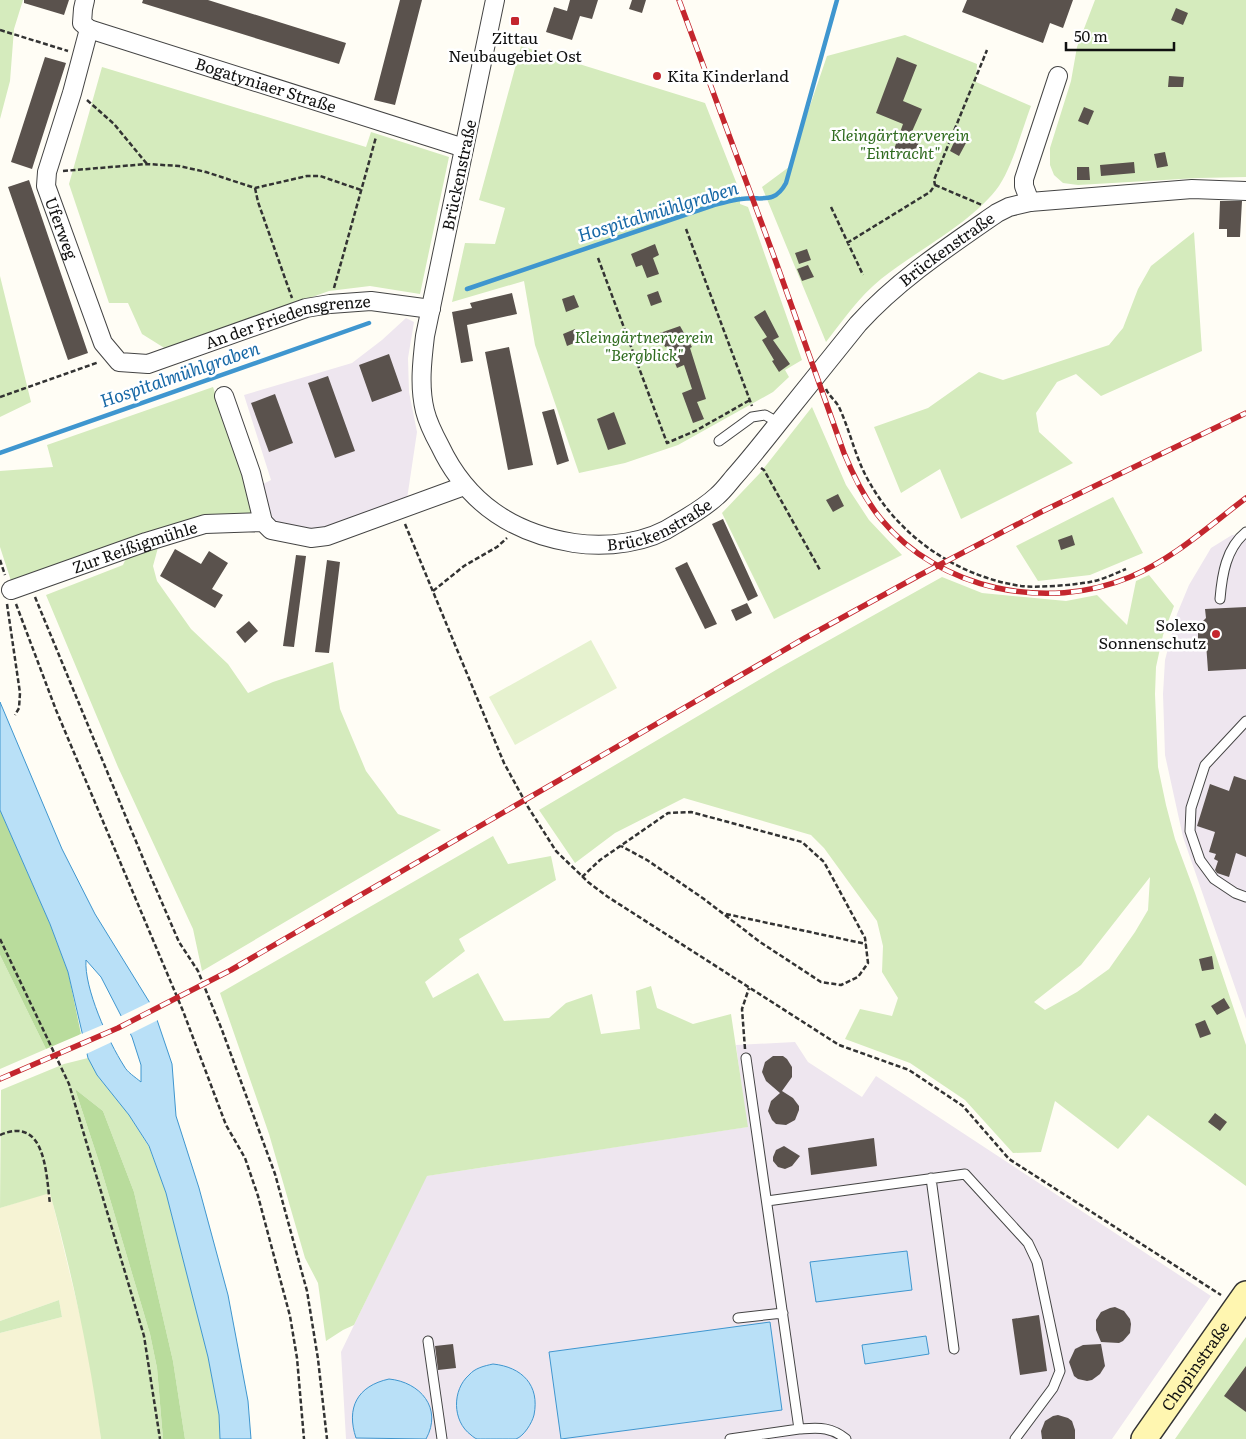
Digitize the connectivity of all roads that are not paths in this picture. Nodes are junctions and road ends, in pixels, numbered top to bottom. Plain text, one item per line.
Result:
1 (495, 0) edge
2 (84, 4) edge
3 (89, 29) junction
4 (1058, 76) dead end
5 (464, 148) junction
6 (1246, 191) edge
7 (1030, 202) junction
8 (431, 309) junction
9 (148, 364) joint
10 (224, 396) dead end
11 (779, 422) junction
12 (719, 441) dead end
13 (464, 486) junction
14 (263, 522) junction
15 (1246, 532) edge
16 (8, 594) road end
17 (1220, 599) dead end
18 (1246, 721) edge
19 (1246, 897) edge
20 (746, 1058) dead end
21 (931, 1178) junction
22 (767, 1201) junction
23 (1242, 1300) edge
24 (782, 1313) junction
25 (738, 1318) dead end
26 (428, 1341) dead end
27 (954, 1349) dead end
28 (798, 1429) junction
29 (442, 1439) edge
30 (730, 1439) edge
31 (846, 1439) edge
32 (1015, 1439) edge
33 (1144, 1439) edge

1 - 5 street, Brückenstraße
2 - 3 street
3 - 5 street, Bogatyniaer Straße
3 - 9 street, Uferweg
4 - 7 street
5 - 8 street, Brückenstraße
6 - 7 street, Brückenstraße
7 - 11 street, Brückenstraße
8 - 9 street, An der Friedensgrenze
8 - 13 street, Brückenstraße
10 - 14 street
11 - 12 lane
11 - 13 street, Brückenstraße
13 - 14 street, Zur Reißigmühle
14 - 16 street, Zur Reißigmühle
15 - 17 lane
18 - 19 lane
20 - 22 lane
21 - 22 lane
21 - 27 lane
21 - 32 lane
22 - 24 lane
23 - 33 main road, Chopinstraße
24 - 25 lane
24 - 28 lane
26 - 29 lane
28 - 30 lane
28 - 31 lane

